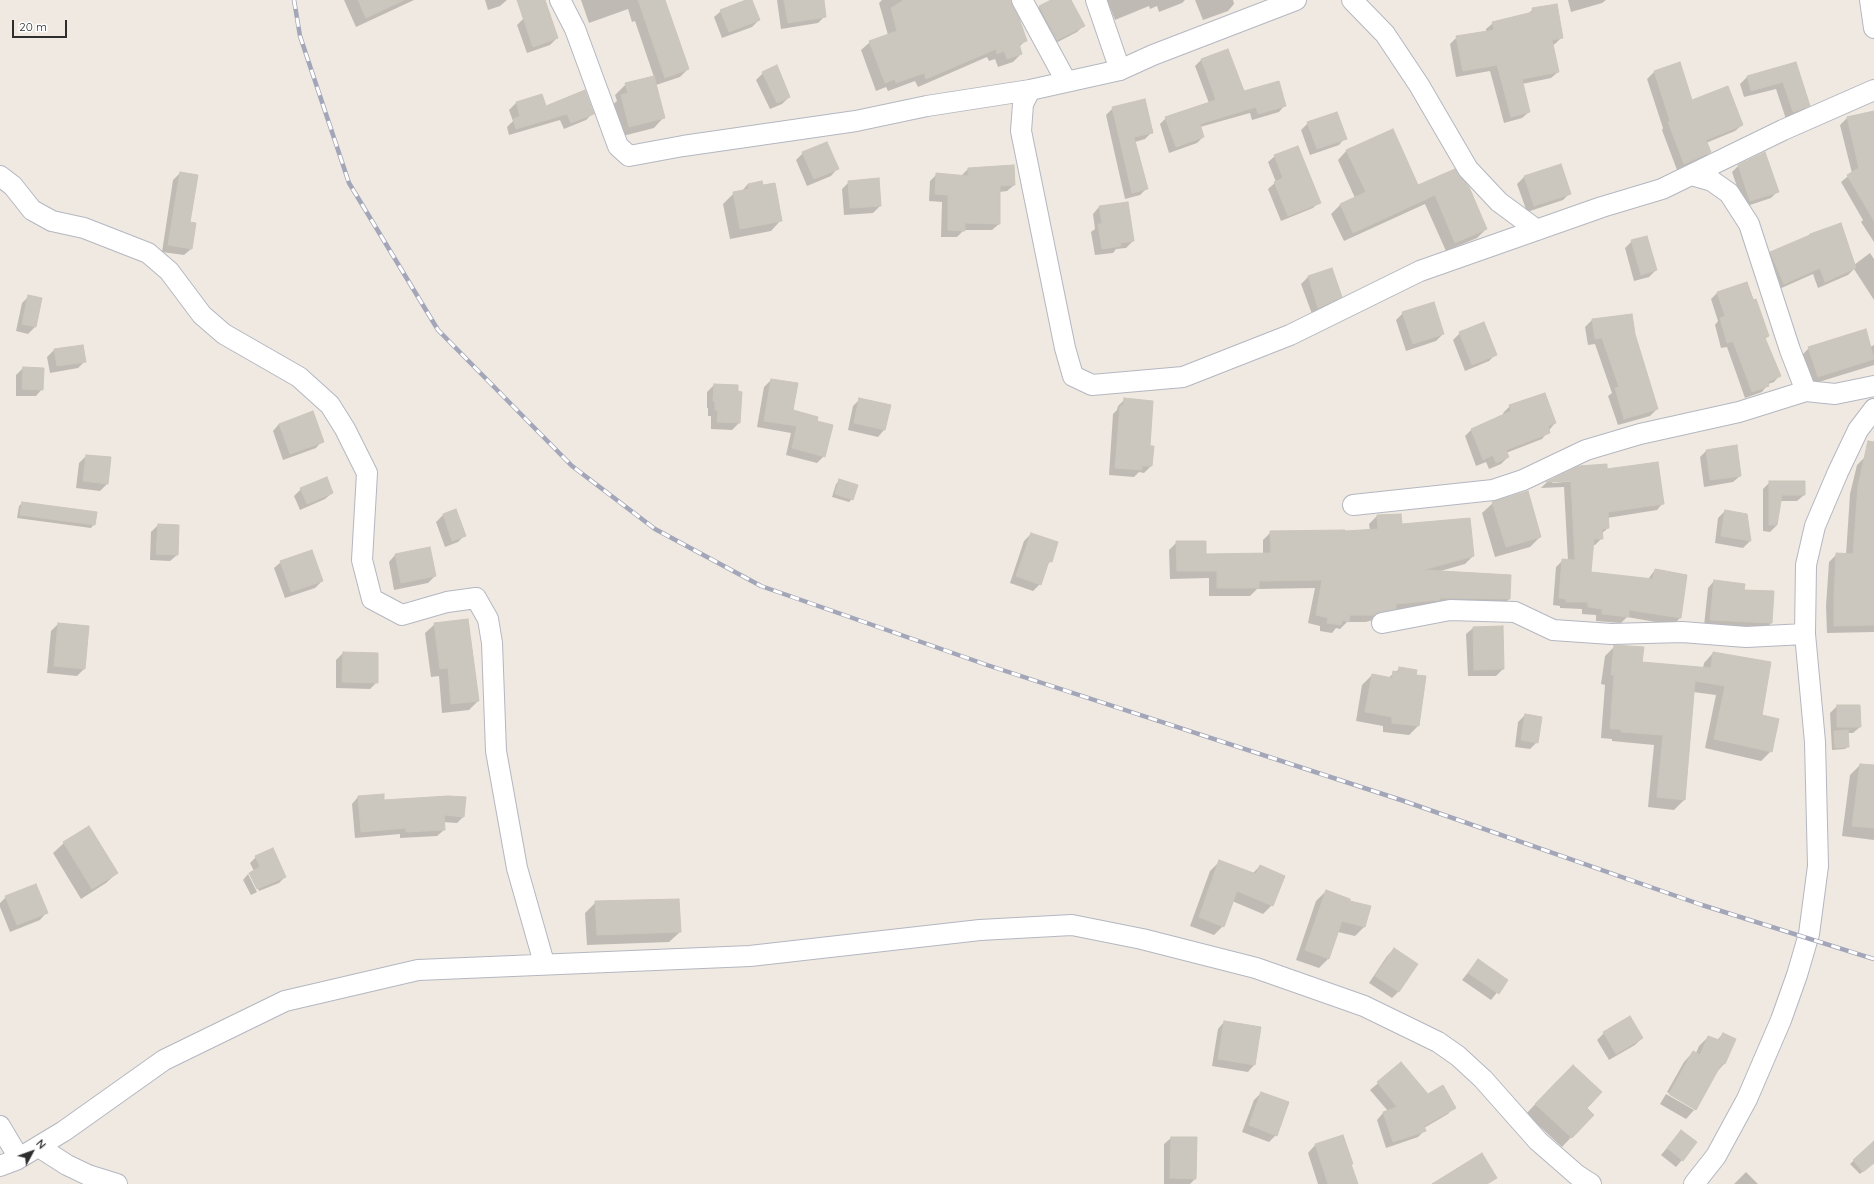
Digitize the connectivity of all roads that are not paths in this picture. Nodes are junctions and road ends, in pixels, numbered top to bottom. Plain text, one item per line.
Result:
1 (560, 0) edge
2 (1022, 0) edge
3 (1096, 0) edge
4 (1296, 0) edge
5 (1352, 0) edge
6 (1870, 0) edge
7 (1874, 28) edge
8 (1120, 70) junction
9 (1066, 81) junction
10 (1030, 90) junction
11 (1874, 90) edge
12 (0, 176) edge
13 (1691, 176) junction
14 (1537, 230) junction
15 (1874, 386) edge
16 (1806, 391) junction
17 (1874, 409) edge
18 (1352, 505) dead end
19 (1382, 623) dead end
20 (1805, 634) junction
21 (544, 963) junction
22 (0, 1126) edge
23 (64, 1131) junction
24 (38, 1147) junction
25 (20, 1158) junction
26 (67, 1165) junction
27 (0, 1166) edge
28 (117, 1184) edge
29 (1591, 1184) edge
30 (1694, 1184) edge

1 - 10 street
2 - 9 street
3 - 8 street
4 - 8 street
5 - 14 street
6 - 7 street
8 - 9 street
9 - 10 street
10 - 14 street
11 - 13 street
12 - 21 street
13 - 14 street
13 - 16 street
15 - 16 street
16 - 18 street
17 - 20 street
19 - 20 street
20 - 30 street
21 - 23 street
21 - 29 street
22 - 25 street
23 - 24 street
23 - 26 street
24 - 25 street
24 - 26 street
25 - 27 street
26 - 28 street

